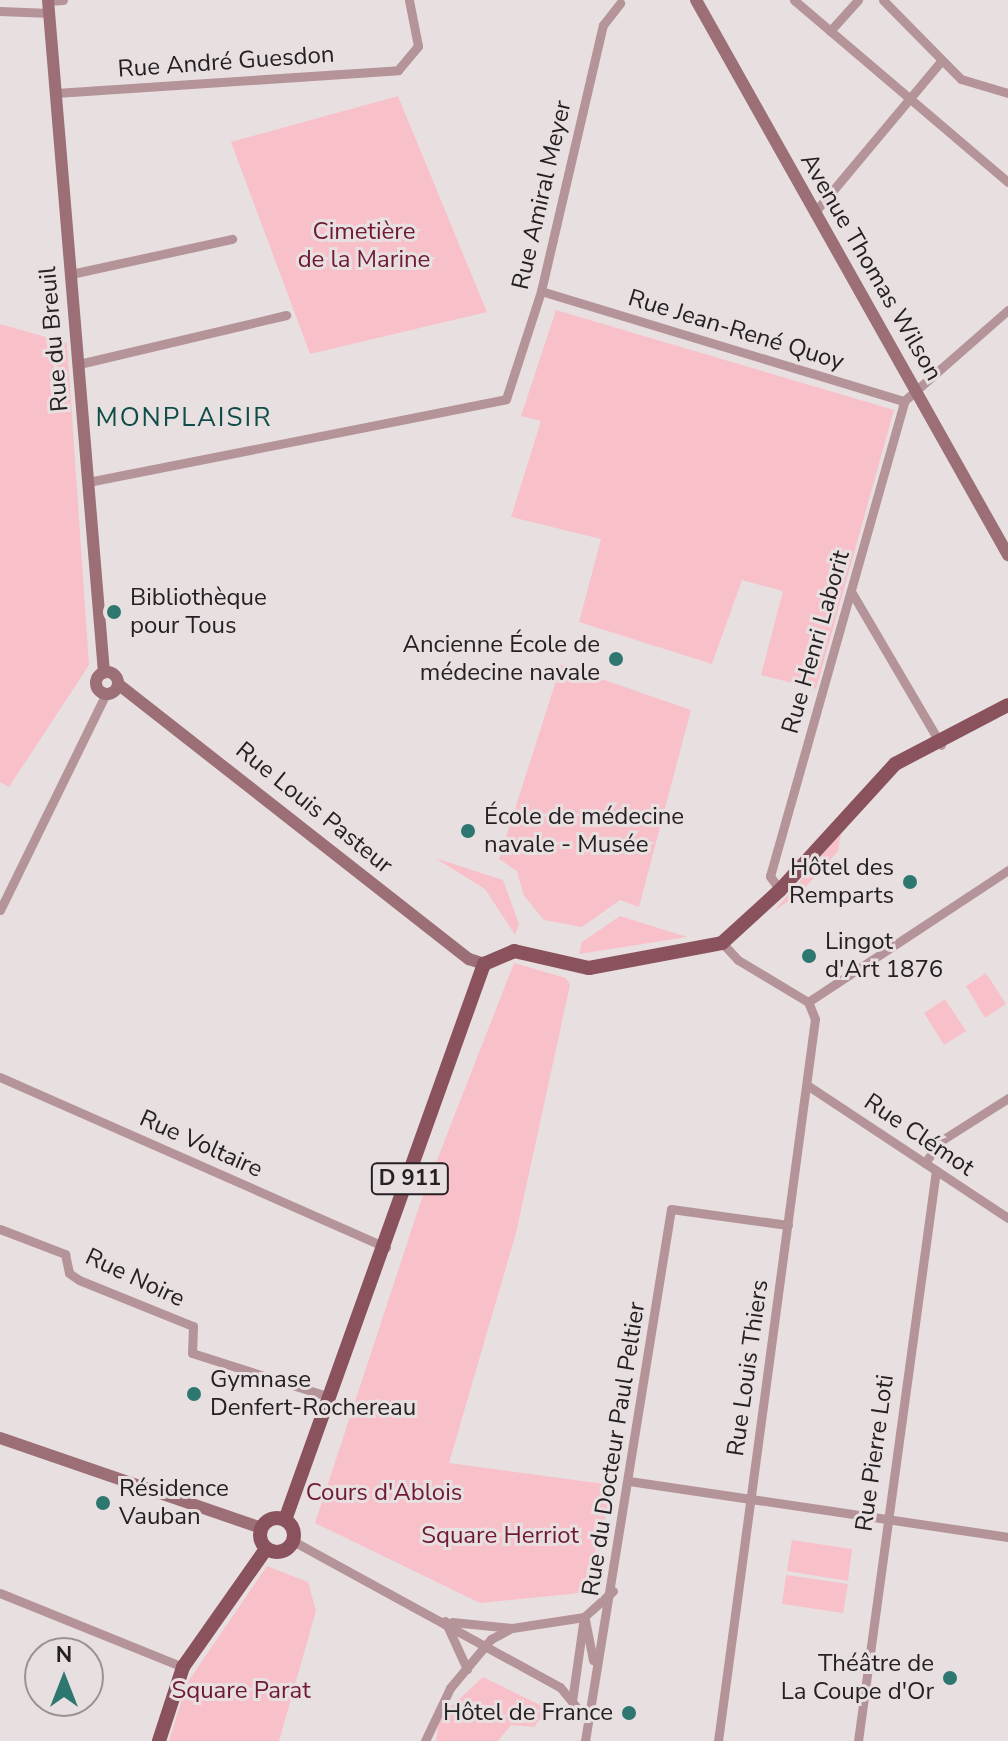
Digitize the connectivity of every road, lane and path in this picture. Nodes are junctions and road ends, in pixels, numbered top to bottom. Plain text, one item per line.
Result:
1 (63, 0) edge
2 (409, 0) edge
3 (696, 0) edge
4 (794, 0) edge
5 (858, 0) edge
6 (883, 0) edge
7 (623, 1) edge
8 (49, 5) edge
9 (0, 11) edge
10 (830, 31) junction
11 (941, 61) junction
12 (56, 93) junction
13 (1008, 93) edge
14 (910, 99) junction
15 (1008, 182) edge
16 (814, 213) junction
17 (232, 239) dead end
18 (71, 274) junction
19 (541, 291) junction
20 (1008, 310) edge
21 (286, 315) dead end
22 (79, 364) junction
23 (916, 391) junction
24 (904, 401) junction
25 (88, 482) junction
26 (1008, 555) edge
27 (852, 593) junction
28 (104, 673) junction
29 (118, 684) junction
30 (106, 694) junction
31 (1006, 703) edge
32 (941, 745) junction
33 (1008, 870) edge
34 (780, 890) junction
35 (0, 910) edge
36 (722, 943) junction
37 (484, 964) junction
38 (808, 1002) junction
39 (0, 1077) edge
40 (807, 1085) junction
41 (1008, 1098) edge
42 (925, 1163) junction
43 (936, 1170) junction
44 (1008, 1218) edge
45 (788, 1225) junction
46 (0, 1229) edge
47 (386, 1247) junction
48 (330, 1397) junction
49 (0, 1438) edge
50 (629, 1481) junction
51 (750, 1499) junction
52 (887, 1519) junction
53 (285, 1520) junction
54 (261, 1528) junction
55 (1008, 1537) edge
56 (293, 1541) junction
57 (266, 1549) junction
58 (613, 1591) junction
59 (0, 1593) edge
60 (584, 1617) junction
61 (445, 1621) junction
62 (512, 1628) junction
63 (487, 1645) junction
64 (183, 1667) junction
65 (467, 1669) junction
66 (593, 1674) junction
67 (575, 1683) junction
68 (560, 1687) junction
69 (572, 1701) junction
70 (587, 1720) junction
71 (159, 1741) edge
72 (425, 1741) edge
73 (585, 1741) edge
74 (718, 1741) edge
75 (858, 1741) edge

1 - 8 street
2 - 12 street, Rue André Guesdon
3 - 16 street, Avenue Thomas Wilson
4 - 10 street
5 - 10 street
6 - 11 street
7 - 19 street, Rue Amiral Meyer
8 - 9 street
8 - 12 street, Rue du Breuil
10 - 14 street
11 - 13 street
11 - 14 street
12 - 18 street, Rue du Breuil
14 - 15 street
14 - 16 street
16 - 23 street, Avenue Thomas Wilson
17 - 18 street
18 - 22 street, Rue du Breuil
19 - 24 street, Rue Jean-René Quoy
19 - 25 street, Rue Amiral Meyer
20 - 23 street
21 - 22 street
22 - 25 street, Rue du Breuil
23 - 24 street
23 - 26 street, Avenue Thomas Wilson
24 - 27 street, Rue Henri Laborit
25 - 28 street, Rue du Breuil
27 - 32 street
27 - 34 street, Rue Henri Laborit
28 - 29 street, Rue Louis Pasteur
28 - 30 street, Rue du Breuil
29 - 30 street
29 - 37 street, Rue Louis Pasteur
30 - 35 street
31 - 32 main road
32 - 34 main road
33 - 38 street
34 - 36 main road
36 - 37 main road
36 - 38 street
37 - 47 main road, D 911
38 - 40 street, Rue Louis Thiers
39 - 47 street, Rue Voltaire
40 - 42 street, Rue Clémot
40 - 45 street, Rue Louis Thiers
41 - 42 street
42 - 43 street, Rue Clémot
43 - 44 street, Rue Clémot
43 - 52 street, Rue Pierre Loti
45 - 50 street, Rue du Docteur Paul Peltier
45 - 51 street, Rue Louis Thiers
46 - 48 street, Rue Noire
47 - 48 main road, D 911
48 - 53 main road, D 911
49 - 54 street
50 - 51 street
50 - 58 street, Rue du Docteur Paul Peltier
51 - 52 street
51 - 74 street, Rue Louis Thiers
52 - 55 street
52 - 75 street, Rue Pierre Loti
53 - 54 main road
53 - 56 main road
54 - 57 main road
56 - 57 main road
56 - 61 street
57 - 64 main road
58 - 60 street
58 - 66 street, Rue du Docteur Paul Peltier
59 - 64 street
60 - 62 street
60 - 66 street
60 - 67 street
61 - 62 street
61 - 63 street
61 - 65 street
62 - 63 street
63 - 65 street
63 - 68 street
64 - 71 main road
65 - 72 street
66 - 67 street
66 - 70 street, Rue du Docteur Paul Peltier
67 - 68 street
67 - 69 street
68 - 69 street
69 - 70 street
70 - 73 street, Rue du Docteur Paul Peltier

